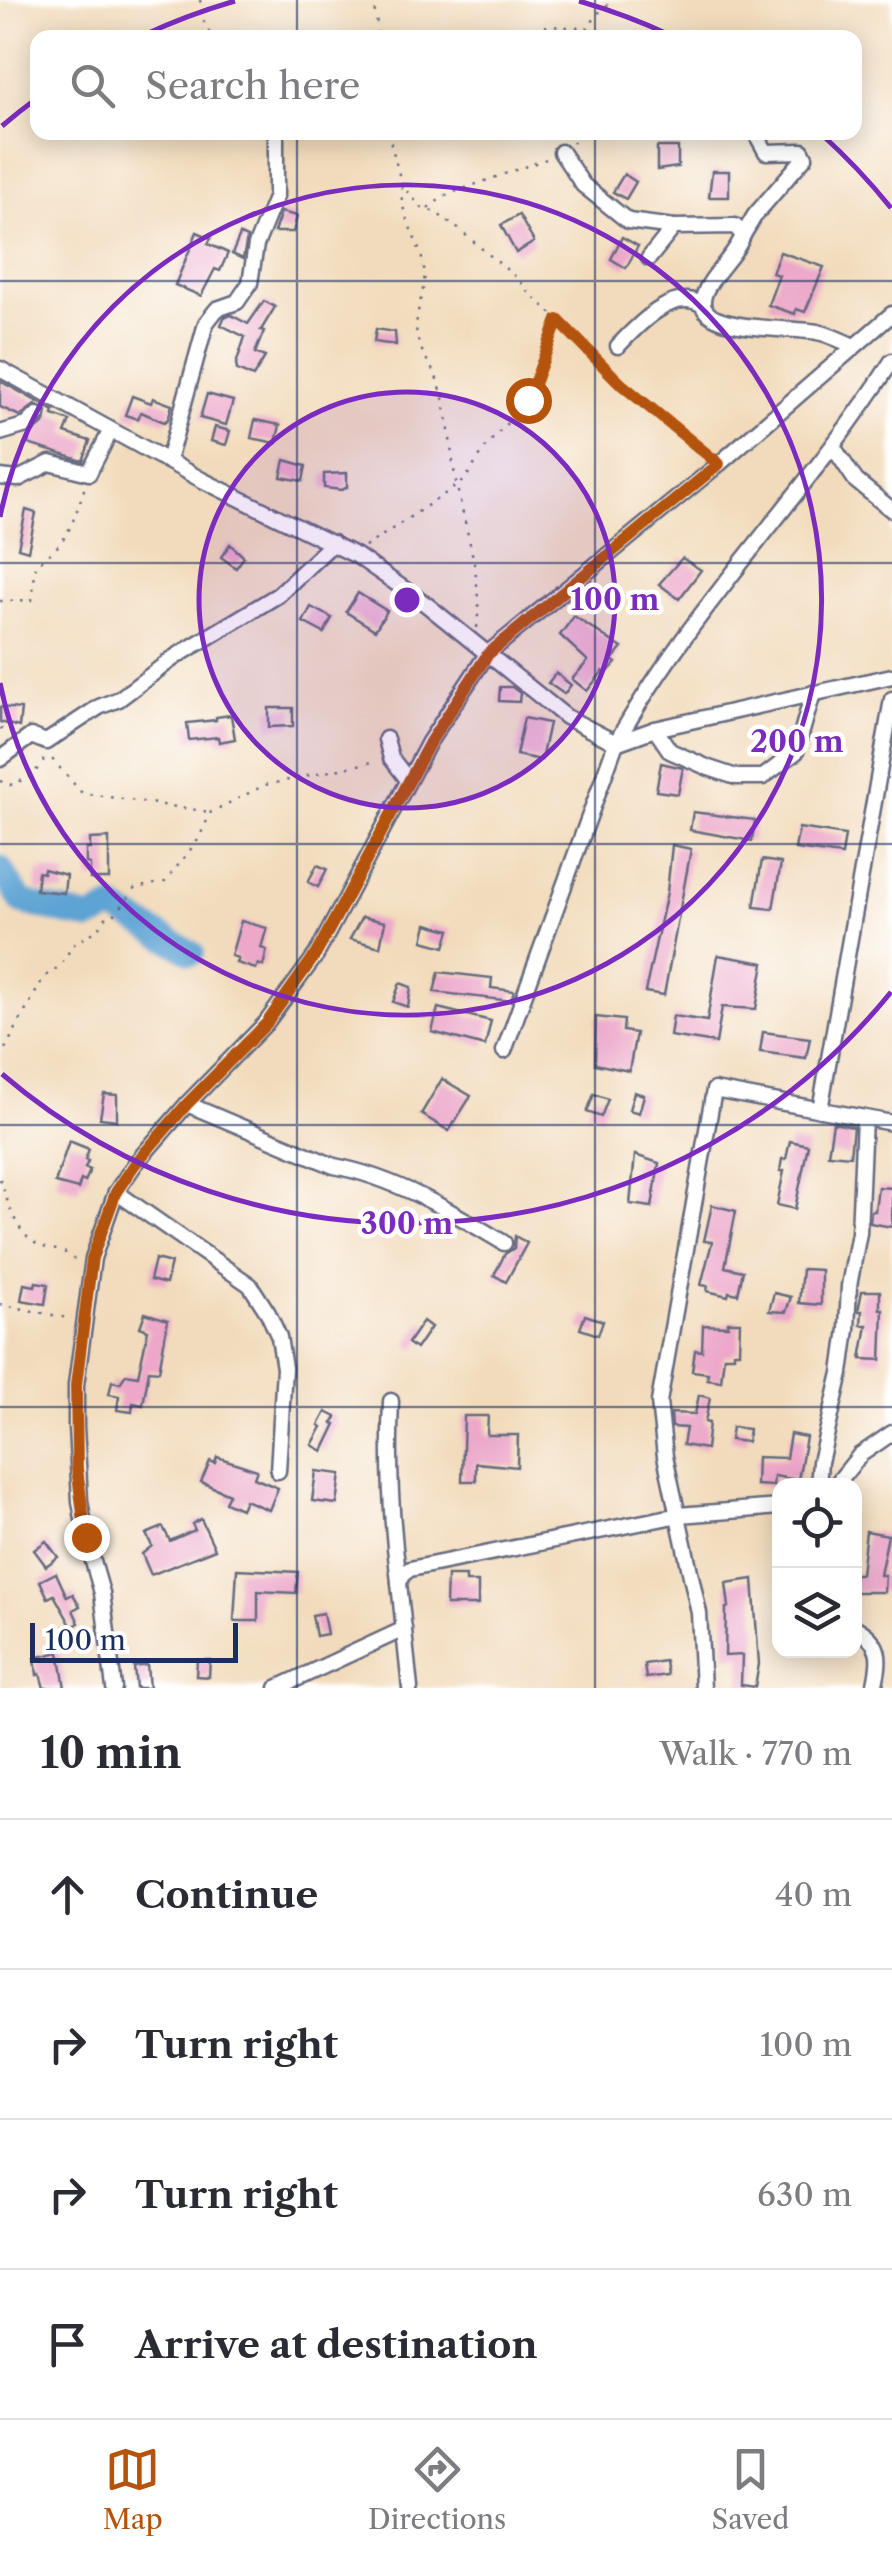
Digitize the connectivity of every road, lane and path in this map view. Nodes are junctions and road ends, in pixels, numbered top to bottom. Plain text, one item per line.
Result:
1 (200, 0) edge
2 (373, 0) edge
3 (613, 0) edge
4 (209, 30) edge
5 (378, 30) edge
6 (546, 30) edge
7 (276, 140) edge
8 (390, 140) edge
9 (573, 140) edge
10 (759, 140) edge
11 (561, 152) junction
12 (402, 186) junction
13 (427, 209) junction
14 (674, 227) junction
15 (742, 235) junction
16 (649, 258) dead end
17 (702, 304) junction
18 (892, 314) edge
19 (558, 320) junction
20 (618, 346) dead end
21 (854, 346) junction
22 (892, 361) edge
23 (0, 369) edge
24 (37, 415) dead end
25 (111, 430) junction
26 (0, 433) edge
27 (834, 448) junction
28 (168, 461) junction
29 (719, 464) junction
30 (89, 474) junction
31 (0, 477) edge
32 (457, 486) junction
33 (892, 510) edge
34 (333, 543) junction
35 (356, 556) junction
36 (0, 602) edge
37 (482, 649) junction
38 (892, 676) edge
39 (813, 693) junction
40 (892, 699) edge
41 (654, 729) junction
42 (386, 738) dead end
43 (616, 743) junction
44 (390, 758) junction
45 (0, 759) edge
46 (408, 780) junction
47 (0, 781) edge
48 (211, 812) junction
49 (504, 1052) dead end
50 (0, 1058) edge
51 (187, 1104) junction
52 (820, 1110) junction
53 (864, 1118) junction
54 (892, 1123) edge
55 (0, 1179) edge
56 (116, 1192) junction
57 (504, 1243) dead end
58 (89, 1281) junction
59 (0, 1304) edge
60 (84, 1321) junction
61 (392, 1401) dead end
62 (892, 1434) edge
63 (278, 1471) dead end
64 (819, 1478) edge
65 (844, 1478) edge
66 (772, 1508) edge
67 (679, 1515) junction
68 (400, 1583) junction
69 (404, 1629) junction
70 (862, 1632) edge
71 (114, 1688) edge
72 (277, 1688) edge
73 (410, 1688) edge
74 (704, 1688) edge
75 (874, 1688) edge

1 - 4 path
2 - 5 path
3 - 6 path
7 - 28 street
8 - 12 path
9 - 11 path
10 - 15 street
11 - 13 path
11 - 14 street
12 - 13 path
12 - 32 path
13 - 19 path
14 - 15 street
14 - 16 street
15 - 17 street
17 - 20 street
17 - 21 street
18 - 21 street
19 - 29 path
19 - 32 path
21 - 29 street
22 - 27 street
23 - 25 street
24 - 26 street
25 - 28 street
25 - 30 street
27 - 33 street
27 - 43 street
28 - 34 street
29 - 37 street
30 - 31 street
30 - 36 path
32 - 35 path
32 - 37 path
34 - 35 street
34 - 45 street
35 - 37 street
37 - 43 street
37 - 46 street
38 - 39 street
39 - 41 street
39 - 41 street
40 - 52 street
41 - 43 street
42 - 44 street
43 - 49 street
44 - 46 street
44 - 48 path
46 - 51 street
47 - 48 path
48 - 50 path
51 - 56 street
51 - 57 street
52 - 53 street
52 - 67 street
53 - 54 street
53 - 64 street
55 - 58 path
56 - 58 street
56 - 63 street
58 - 60 street
59 - 60 path
60 - 71 street
61 - 68 street
62 - 65 street
66 - 67 street
67 - 68 street
67 - 74 street
68 - 69 street
69 - 72 street
69 - 73 street
70 - 75 street

